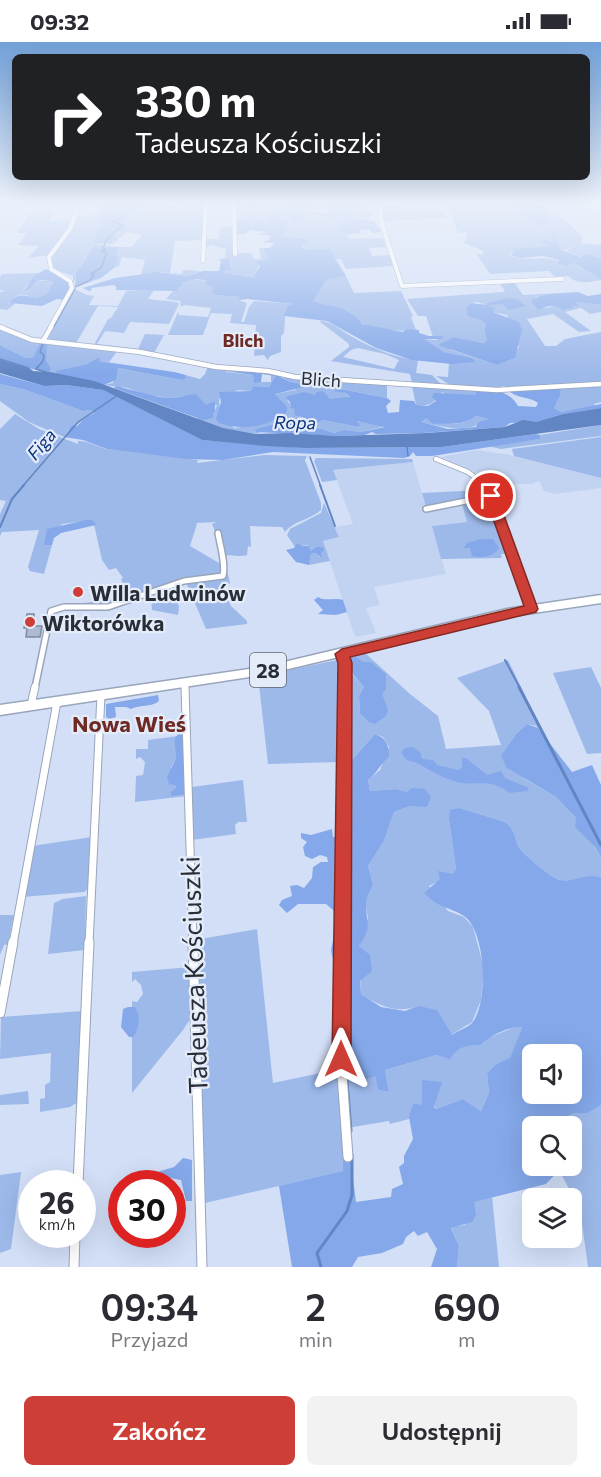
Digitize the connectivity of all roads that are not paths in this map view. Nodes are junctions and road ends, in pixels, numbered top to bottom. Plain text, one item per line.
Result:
1 (49, 259) edge
2 (393, 259) edge
3 (562, 279) dead end
4 (0, 327) edge
5 (43, 341) junction
6 (601, 384) edge
7 (436, 459) dead end
8 (491, 496) junction
9 (426, 509) dead end
10 (218, 533) dead end
11 (601, 599) edge
12 (531, 609) junction
13 (342, 654) junction
14 (185, 683) junction
15 (101, 695) junction
16 (57, 702) junction
17 (31, 705) junction
18 (0, 710) edge
19 (0, 1013) edge
20 (348, 1157) dead end
21 (79, 1170) edge
22 (75, 1248) edge
23 (74, 1267) edge
24 (202, 1267) edge

1 - 5 street
2 - 3 street
4 - 5 street, Blich
5 - 6 street, Blich
7 - 8 street
8 - 9 street
8 - 12 street
10 - 17 street
11 - 12 main road, 28
12 - 13 main road, 28
13 - 14 main road, 28
13 - 20 street
14 - 15 main road, 28
14 - 24 street, Tadeusza Kościuszki
15 - 16 main road, 28
15 - 21 street
16 - 17 main road, 28
16 - 19 street
17 - 18 main road, 28
22 - 23 street

